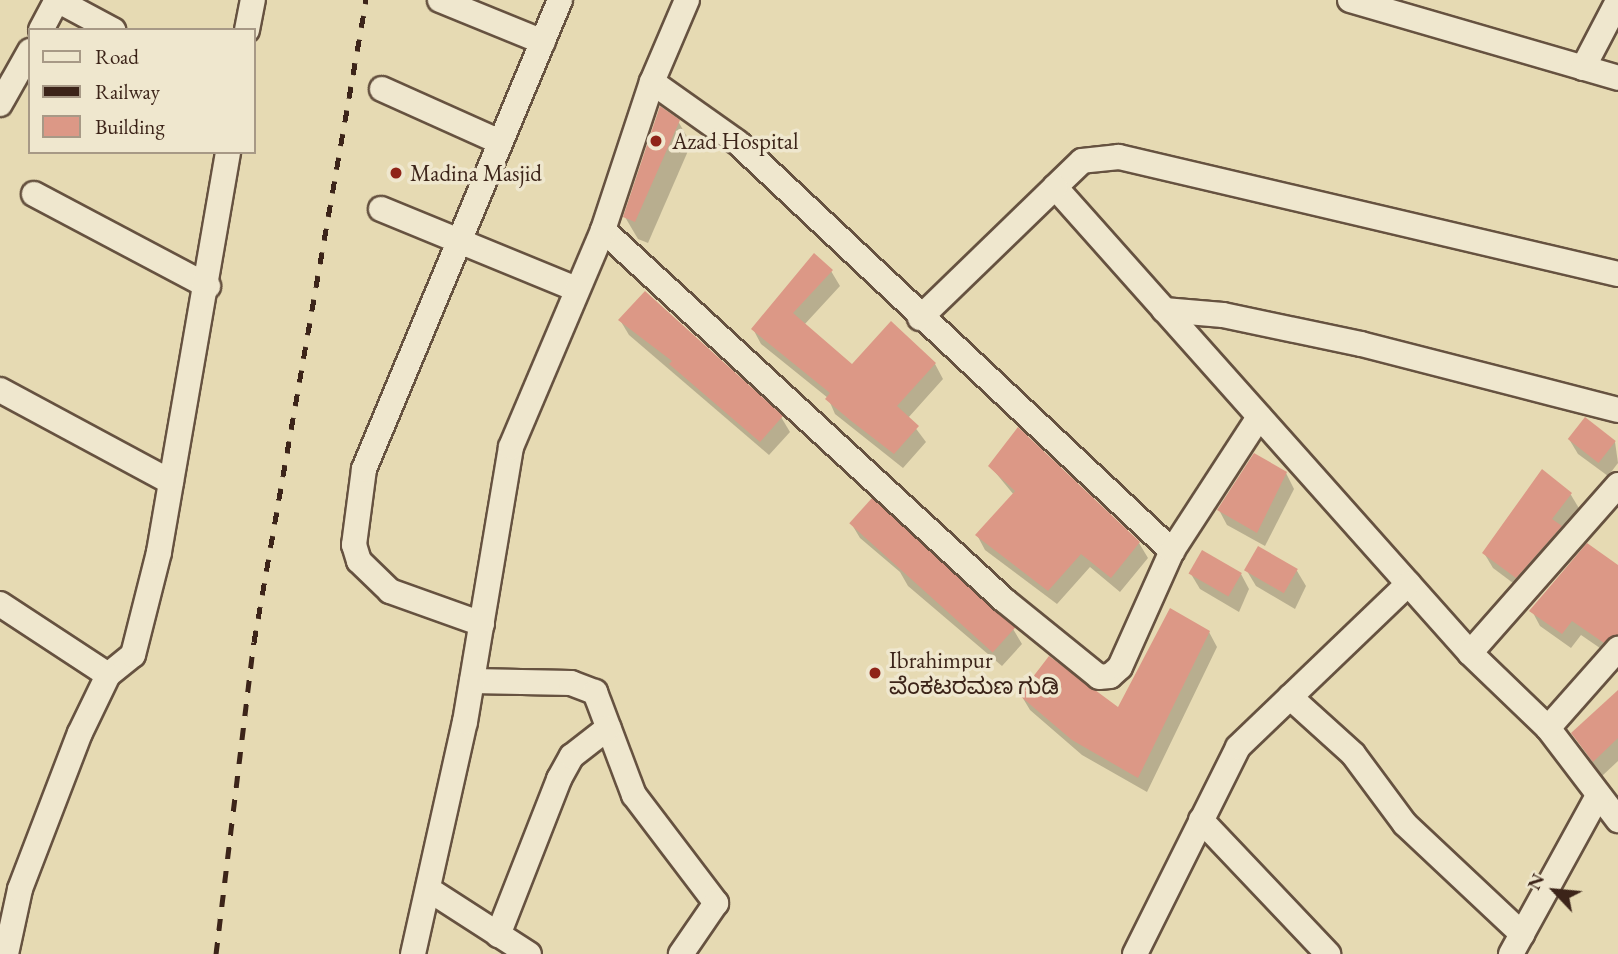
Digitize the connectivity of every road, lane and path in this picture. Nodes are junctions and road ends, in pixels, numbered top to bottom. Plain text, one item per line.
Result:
1 (57, 0) edge
2 (253, 0) edge
3 (440, 0) edge
4 (560, 0) edge
5 (687, 0) edge
6 (1350, 0) edge
7 (1618, 1) edge
8 (42, 28) edge
9 (109, 28) edge
10 (247, 28) edge
11 (543, 41) junction
12 (28, 55) edge
13 (1583, 68) junction
14 (1618, 78) edge
15 (652, 82) junction
16 (382, 89) dead end
17 (0, 104) edge
18 (500, 142) junction
19 (228, 154) edge
20 (1055, 187) junction
21 (34, 194) dead end
22 (382, 209) dead end
23 (603, 230) junction
24 (459, 241) junction
25 (1618, 274) edge
26 (208, 286) junction
27 (576, 289) junction
28 (1164, 310) junction
29 (920, 318) junction
30 (0, 390) edge
31 (1618, 411) edge
32 (1259, 418) junction
33 (171, 482) junction
34 (1618, 485) edge
35 (1172, 551) junction
36 (1408, 584) junction
37 (2, 612) edge
38 (482, 624) junction
39 (1618, 649) edge
40 (1470, 653) junction
41 (108, 675) junction
42 (472, 681) junction
43 (1290, 697) junction
44 (608, 728) junction
45 (1548, 728) junction
46 (1598, 796) junction
47 (1201, 820) junction
48 (1618, 820) edge
49 (428, 889) junction
50 (498, 935) junction
51 (1516, 944) edge
52 (6, 954) edge
53 (413, 954) edge
54 (528, 954) edge
55 (681, 954) edge
56 (1135, 954) edge
57 (1328, 954) edge

1 - 8 street
1 - 9 street
2 - 10 street
3 - 11 street
4 - 11 street
5 - 15 street
6 - 13 street
7 - 13 street
11 - 18 street
12 - 17 street
13 - 14 street
15 - 23 street
15 - 29 street
16 - 18 street
18 - 24 street
19 - 26 street
20 - 25 street
20 - 28 street
20 - 29 street
21 - 26 street
22 - 24 street
23 - 27 street
23 - 35 street
24 - 27 street
24 - 38 street
26 - 33 street
27 - 38 street
28 - 31 street
28 - 32 street
29 - 35 street
30 - 33 street
32 - 35 street
32 - 36 street
33 - 41 street
34 - 40 street
36 - 40 street
36 - 43 street
37 - 41 street
38 - 42 street
39 - 45 street
40 - 45 street
41 - 52 street
42 - 44 street
42 - 49 street
43 - 47 street
43 - 51 street
44 - 50 street
44 - 55 street
45 - 46 street
46 - 48 street
46 - 51 street
47 - 56 street
47 - 57 street
49 - 50 street
49 - 53 street
50 - 54 street

